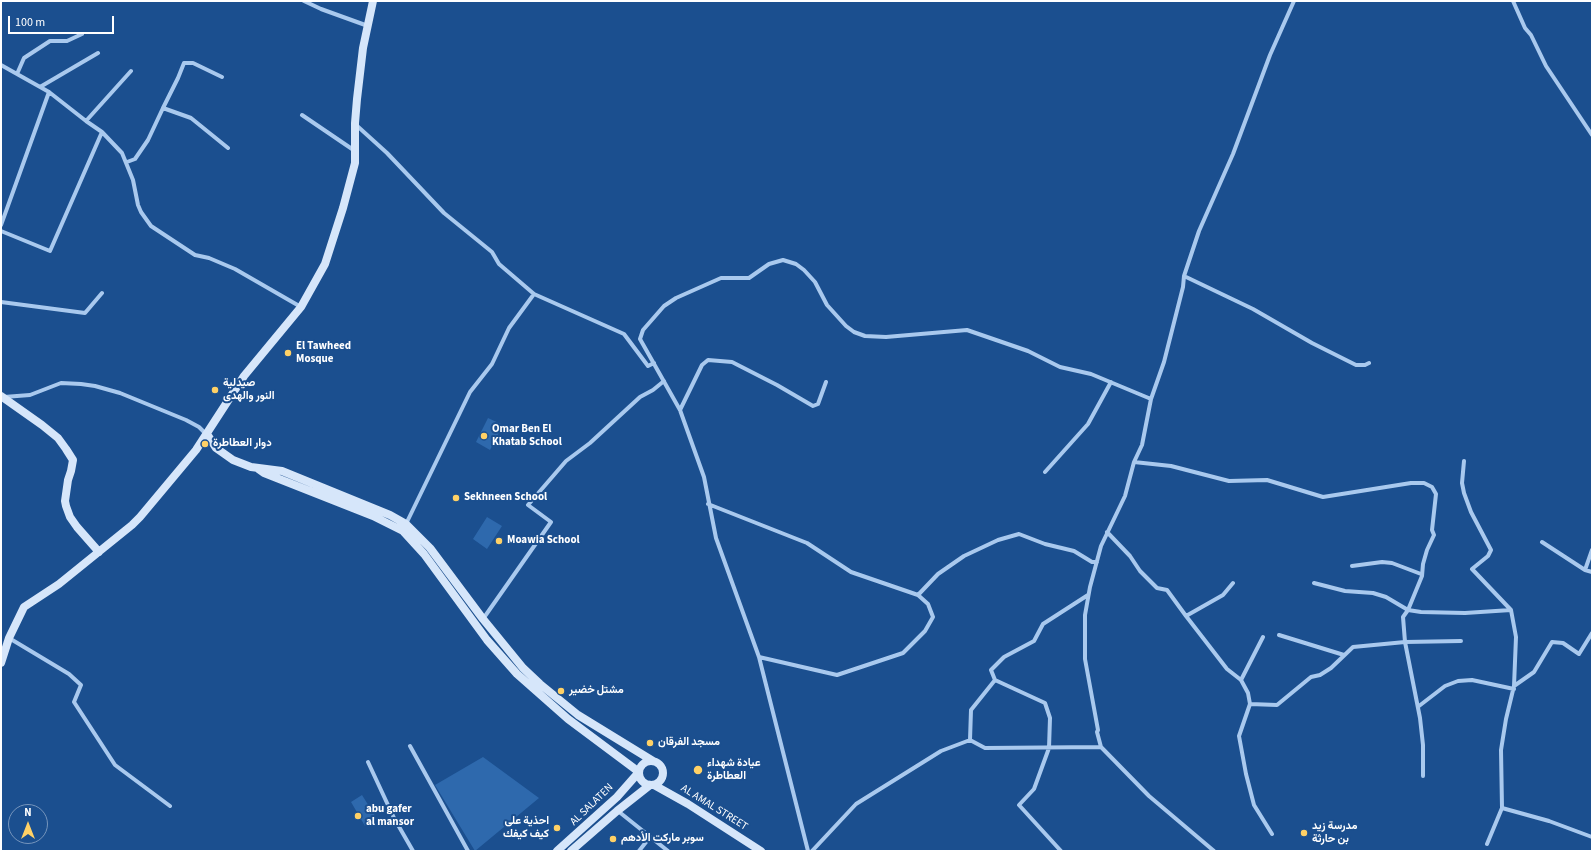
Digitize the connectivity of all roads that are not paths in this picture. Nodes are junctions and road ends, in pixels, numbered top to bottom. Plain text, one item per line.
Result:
1 (304, 1) edge
2 (373, 1) edge
3 (1294, 1) edge
4 (1513, 1) edge
5 (368, 26) junction
6 (82, 34) dead end
7 (98, 54) dead end
8 (1, 66) edge
9 (131, 71) dead end
10 (17, 74) junction
11 (222, 77) dead end
12 (40, 87) junction
13 (49, 92) junction
14 (163, 108) junction
15 (302, 115) dead end
16 (86, 122) junction
17 (355, 124) junction
18 (102, 132) junction
19 (1592, 135) edge
20 (228, 148) dead end
21 (355, 151) junction
22 (127, 162) junction
23 (1, 225) edge
24 (1, 230) edge
25 (1184, 276) junction
26 (102, 293) dead end
27 (534, 294) junction
28 (1, 302) edge
29 (300, 307) junction
30 (654, 363) junction
31 (1369, 363) dead end
32 (664, 381) junction
33 (826, 382) dead end
34 (1111, 382) junction
35 (2, 397) edge
36 (1151, 399) junction
37 (680, 410) junction
38 (207, 434) junction
39 (1464, 461) dead end
40 (1134, 462) junction
41 (257, 468) junction
42 (1045, 472) dead end
43 (708, 504) junction
44 (406, 524) junction
45 (1107, 532) junction
46 (1542, 542) dead end
47 (1592, 550) edge
48 (99, 552) junction
49 (1097, 562) junction
50 (1352, 566) dead end
51 (1585, 570) junction
52 (1592, 572) edge
53 (1421, 574) junction
54 (1233, 583) dead end
55 (1314, 583) dead end
56 (1088, 594) junction
57 (918, 595) junction
58 (1408, 610) junction
59 (1511, 610) junction
60 (1186, 616) junction
61 (483, 619) junction
62 (1592, 633) edge
63 (1279, 635) dead end
64 (1264, 637) dead end
65 (9, 638) junction
66 (1461, 641) dead end
67 (1405, 642) junction
68 (1344, 655) junction
69 (759, 657) junction
70 (1, 663) edge
71 (995, 680) junction
72 (1241, 680) junction
73 (1514, 688) junction
74 (1250, 704) junction
75 (1419, 706) junction
76 (970, 740) junction
77 (410, 746) dead end
78 (1048, 748) junction
79 (1101, 748) junction
80 (653, 761) junction
81 (368, 762) dead end
82 (639, 772) junction
83 (1423, 776) dead end
84 (652, 785) junction
85 (170, 806) dead end
86 (1502, 808) junction
87 (617, 811) junction
88 (1272, 834) dead end
89 (650, 837) junction
90 (1592, 837) edge
91 (1487, 844) dead end
92 (414, 851) edge
93 (468, 851) edge
94 (557, 851) edge
95 (571, 851) edge
96 (639, 851) edge
97 (668, 851) edge
98 (761, 851) edge
99 (808, 851) edge
100 (812, 851) edge
101 (1061, 851) edge
102 (1214, 851) edge

1 - 5 street
2 - 5 main road
3 - 25 street
4 - 19 street
5 - 17 main road
6 - 10 street
7 - 12 street
8 - 10 street
9 - 16 street
10 - 12 street
11 - 14 street
12 - 13 street
13 - 16 street
13 - 23 street
14 - 20 street
14 - 22 street
15 - 21 street
16 - 18 street
17 - 21 main road
17 - 27 street
18 - 22 street
18 - 24 street
21 - 29 main road
22 - 29 street
25 - 31 street
25 - 36 street
26 - 28 street
27 - 30 street
27 - 44 street
29 - 38 main road
30 - 32 street
30 - 34 street
32 - 37 street
32 - 61 street
33 - 37 street
34 - 36 street
34 - 42 street
35 - 38 street
35 - 48 main road
36 - 40 street
37 - 43 street
38 - 41 main road
38 - 48 main road
39 - 59 street
40 - 45 street
40 - 53 street
41 - 44 main road
41 - 82 main road
43 - 57 street
43 - 69 street
44 - 61 main road
45 - 49 street
45 - 60 street
46 - 51 street
47 - 51 street
48 - 65 main road
49 - 56 street
49 - 57 street
50 - 53 street
51 - 52 street
53 - 58 street
54 - 60 street
55 - 58 street
56 - 71 street
56 - 79 street
57 - 69 street
58 - 59 street
58 - 67 street
59 - 73 street
60 - 72 street
61 - 80 main road
62 - 73 street
63 - 68 street
64 - 72 street
65 - 70 main road
65 - 85 street
66 - 67 street
67 - 68 street
67 - 75 street
68 - 74 street
69 - 99 street
71 - 76 street
71 - 78 street
72 - 74 street
73 - 75 street
73 - 86 street
74 - 88 street
75 - 83 street
76 - 78 street
76 - 100 street
77 - 93 street
78 - 79 street
78 - 101 street
79 - 102 street
80 - 82 main road
80 - 84 main road
81 - 92 street
82 - 84 main road
82 - 94 main road, AL SALATEN
84 - 87 main road, AL SALATEN
84 - 98 main road, AL AMAL STREET
86 - 90 street
86 - 91 street
87 - 89 street
87 - 95 main road, AL SALATEN
89 - 96 street
89 - 97 street

